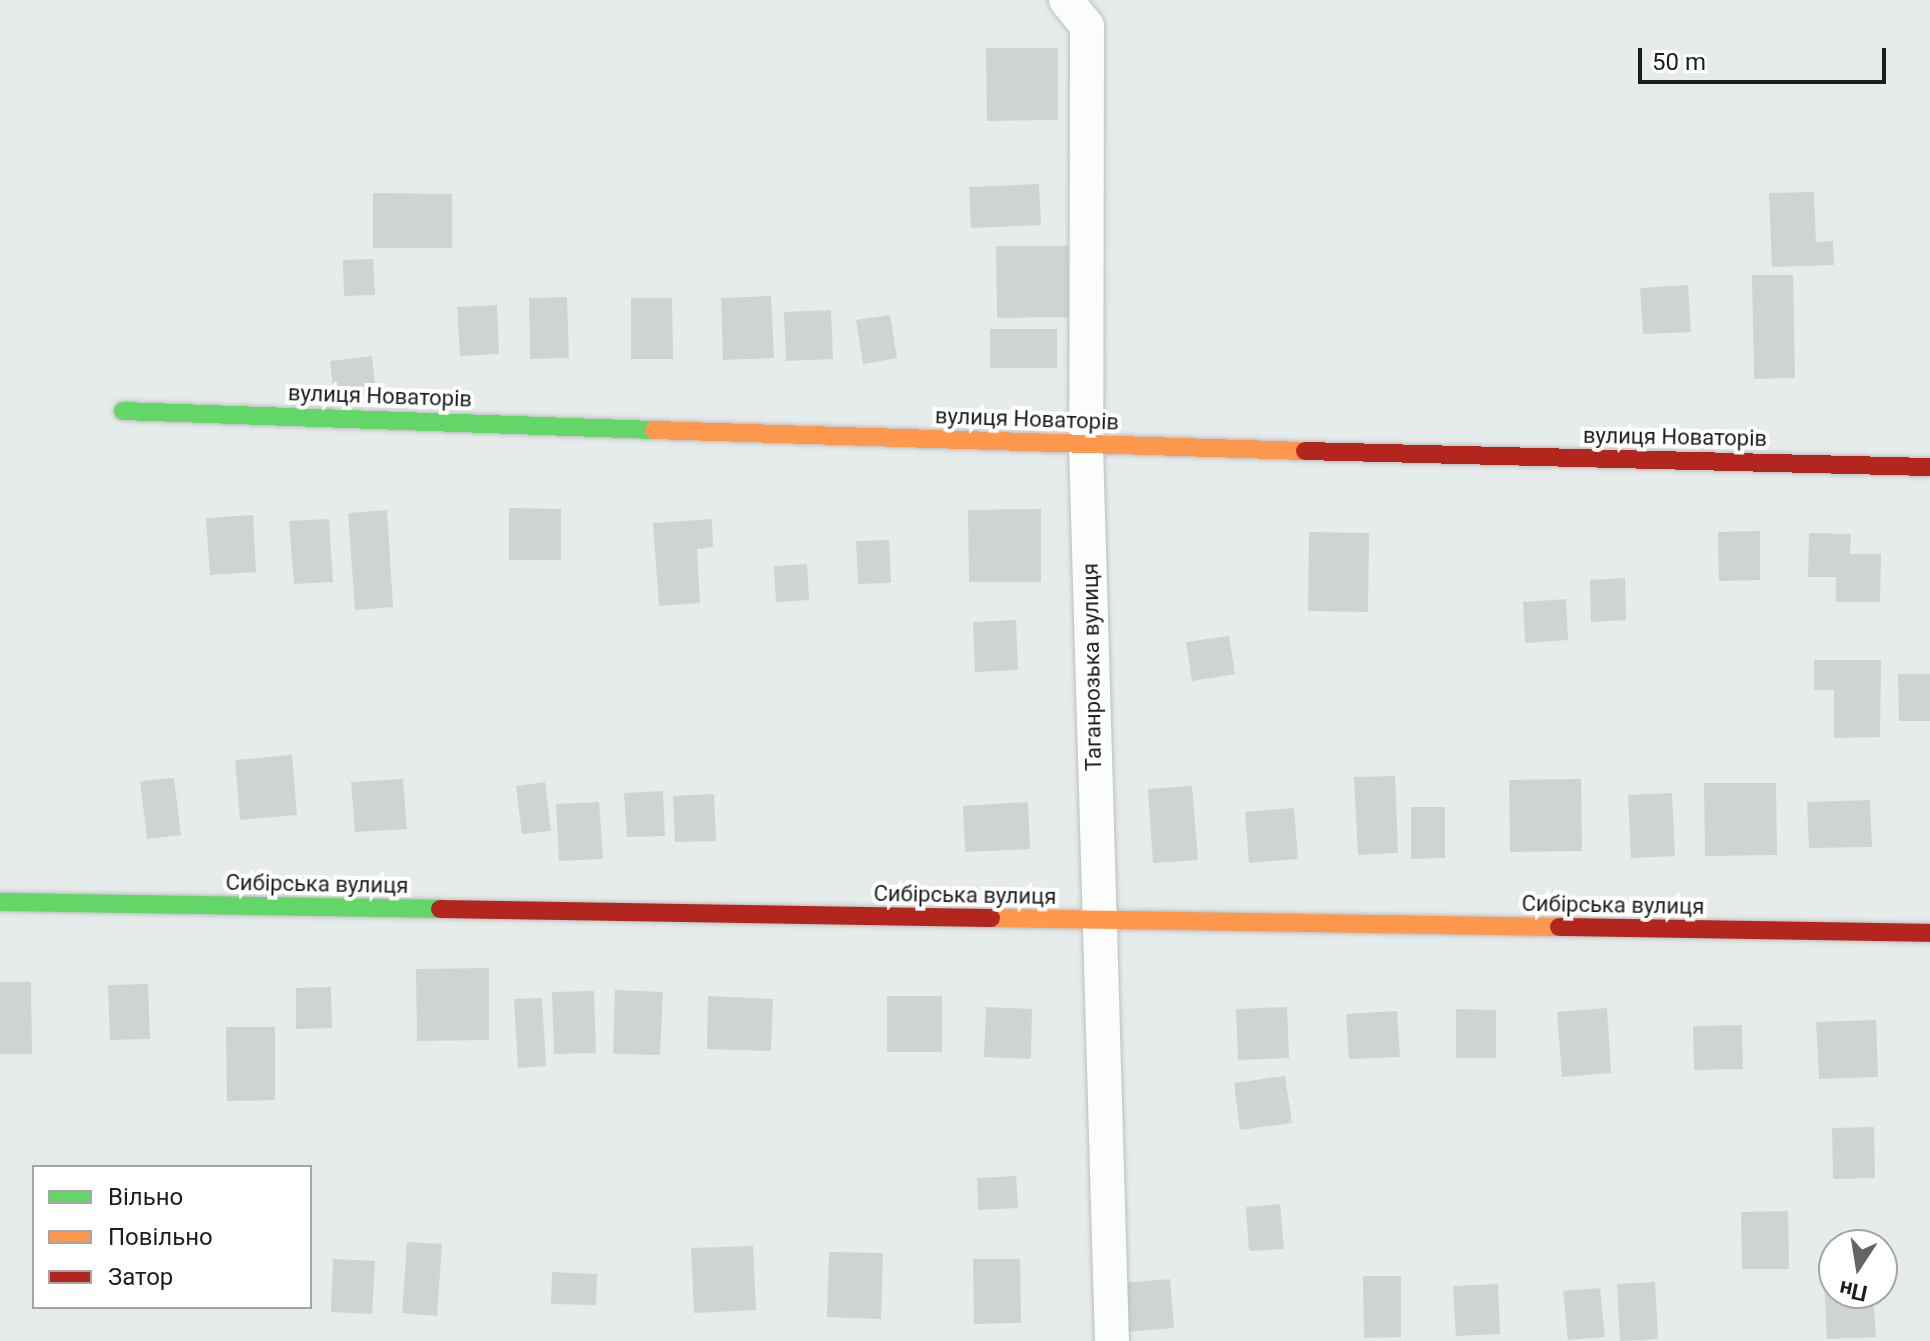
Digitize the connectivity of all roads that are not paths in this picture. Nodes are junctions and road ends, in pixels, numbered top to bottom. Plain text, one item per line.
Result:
1 (1066, 0) edge
2 (123, 411) dead end
3 (1086, 446) junction
4 (1930, 467) edge
5 (0, 902) edge
6 (1098, 921) junction
7 (1930, 933) edge
8 (1112, 1341) edge

1 - 3 street, Таганрозька вулиця
2 - 3 street, вулиця Новаторів
3 - 4 street, вулиця Новаторів
3 - 6 street, Таганрозька вулиця
5 - 6 street, Сибірська вулиця
6 - 7 street, Сибірська вулиця
6 - 8 street, Таганрозька вулиця

